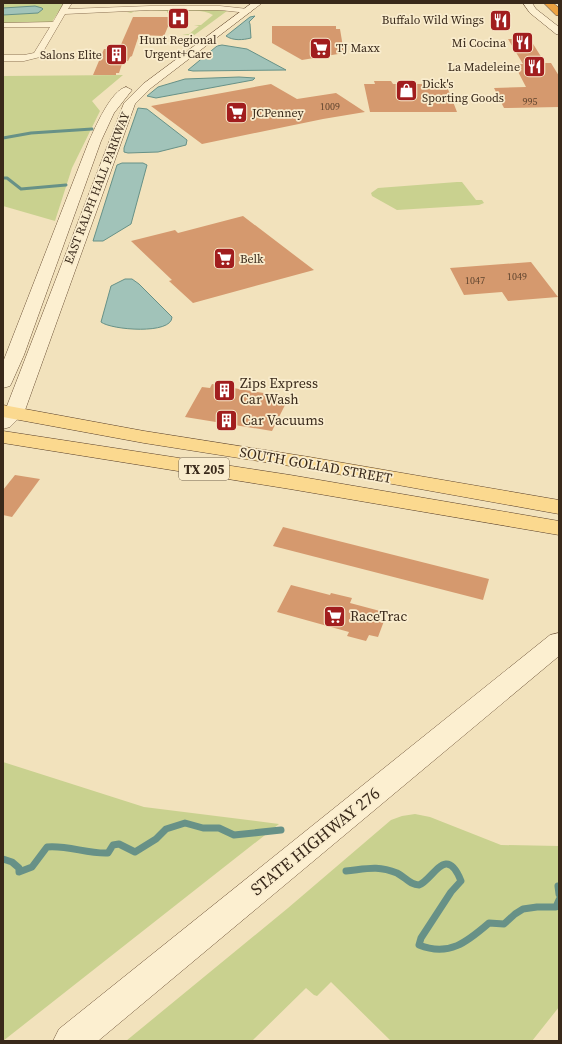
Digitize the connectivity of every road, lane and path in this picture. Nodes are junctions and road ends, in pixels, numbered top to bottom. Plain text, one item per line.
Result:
1 (68, 3) edge
2 (185, 3) edge
3 (527, 3) edge
4 (548, 3) edge
5 (164, 5) edge
6 (246, 7) edge
7 (63, 12) junction
8 (559, 13) edge
9 (56, 24) junction
10 (3, 25) edge
11 (559, 32) edge
12 (3, 58) edge
13 (115, 102) junction
14 (130, 103) junction
15 (88, 160) junction
16 (108, 160) junction
17 (54, 251) junction
18 (73, 251) junction
19 (39, 289) junction
20 (59, 289) junction
21 (3, 382) edge
22 (7, 416) edge
23 (3, 437) edge
24 (144, 459) junction
25 (309, 463) junction
26 (559, 507) edge
27 (509, 518) junction
28 (559, 528) edge
29 (559, 544) edge
30 (559, 642) edge
31 (71, 1041) edge

1 - 7 street
2 - 6 street
3 - 11 main road
4 - 8 highway
5 - 6 street
5 - 7 street
6 - 13 main road, EAST RALPH HALL PARKWAY
6 - 14 main road, EAST RALPH HALL PARKWAY
7 - 9 street
9 - 10 street
9 - 12 street
13 - 14 main road
13 - 15 main road, EAST RALPH HALL PARKWAY
14 - 16 main road, EAST RALPH HALL PARKWAY
15 - 16 main road
15 - 17 main road, EAST RALPH HALL PARKWAY
16 - 18 main road, EAST RALPH HALL PARKWAY
17 - 18 main road
17 - 19 main road, EAST RALPH HALL PARKWAY
18 - 20 main road, EAST RALPH HALL PARKWAY
19 - 20 main road
19 - 21 main road, EAST RALPH HALL PARKWAY
20 - 22 main road, EAST RALPH HALL PARKWAY
22 - 25 main road, SOUTH GOLIAD STREET / TX 205
23 - 24 main road, SOUTH GOLIAD STREET / TX 205
24 - 25 main road
24 - 27 main road, SOUTH GOLIAD STREET / TX 205
25 - 26 main road, SOUTH GOLIAD STREET / TX 205
27 - 28 main road, SOUTH GOLIAD STREET / TX 205
27 - 29 main road
30 - 31 main road, STATE HIGHWAY 276

